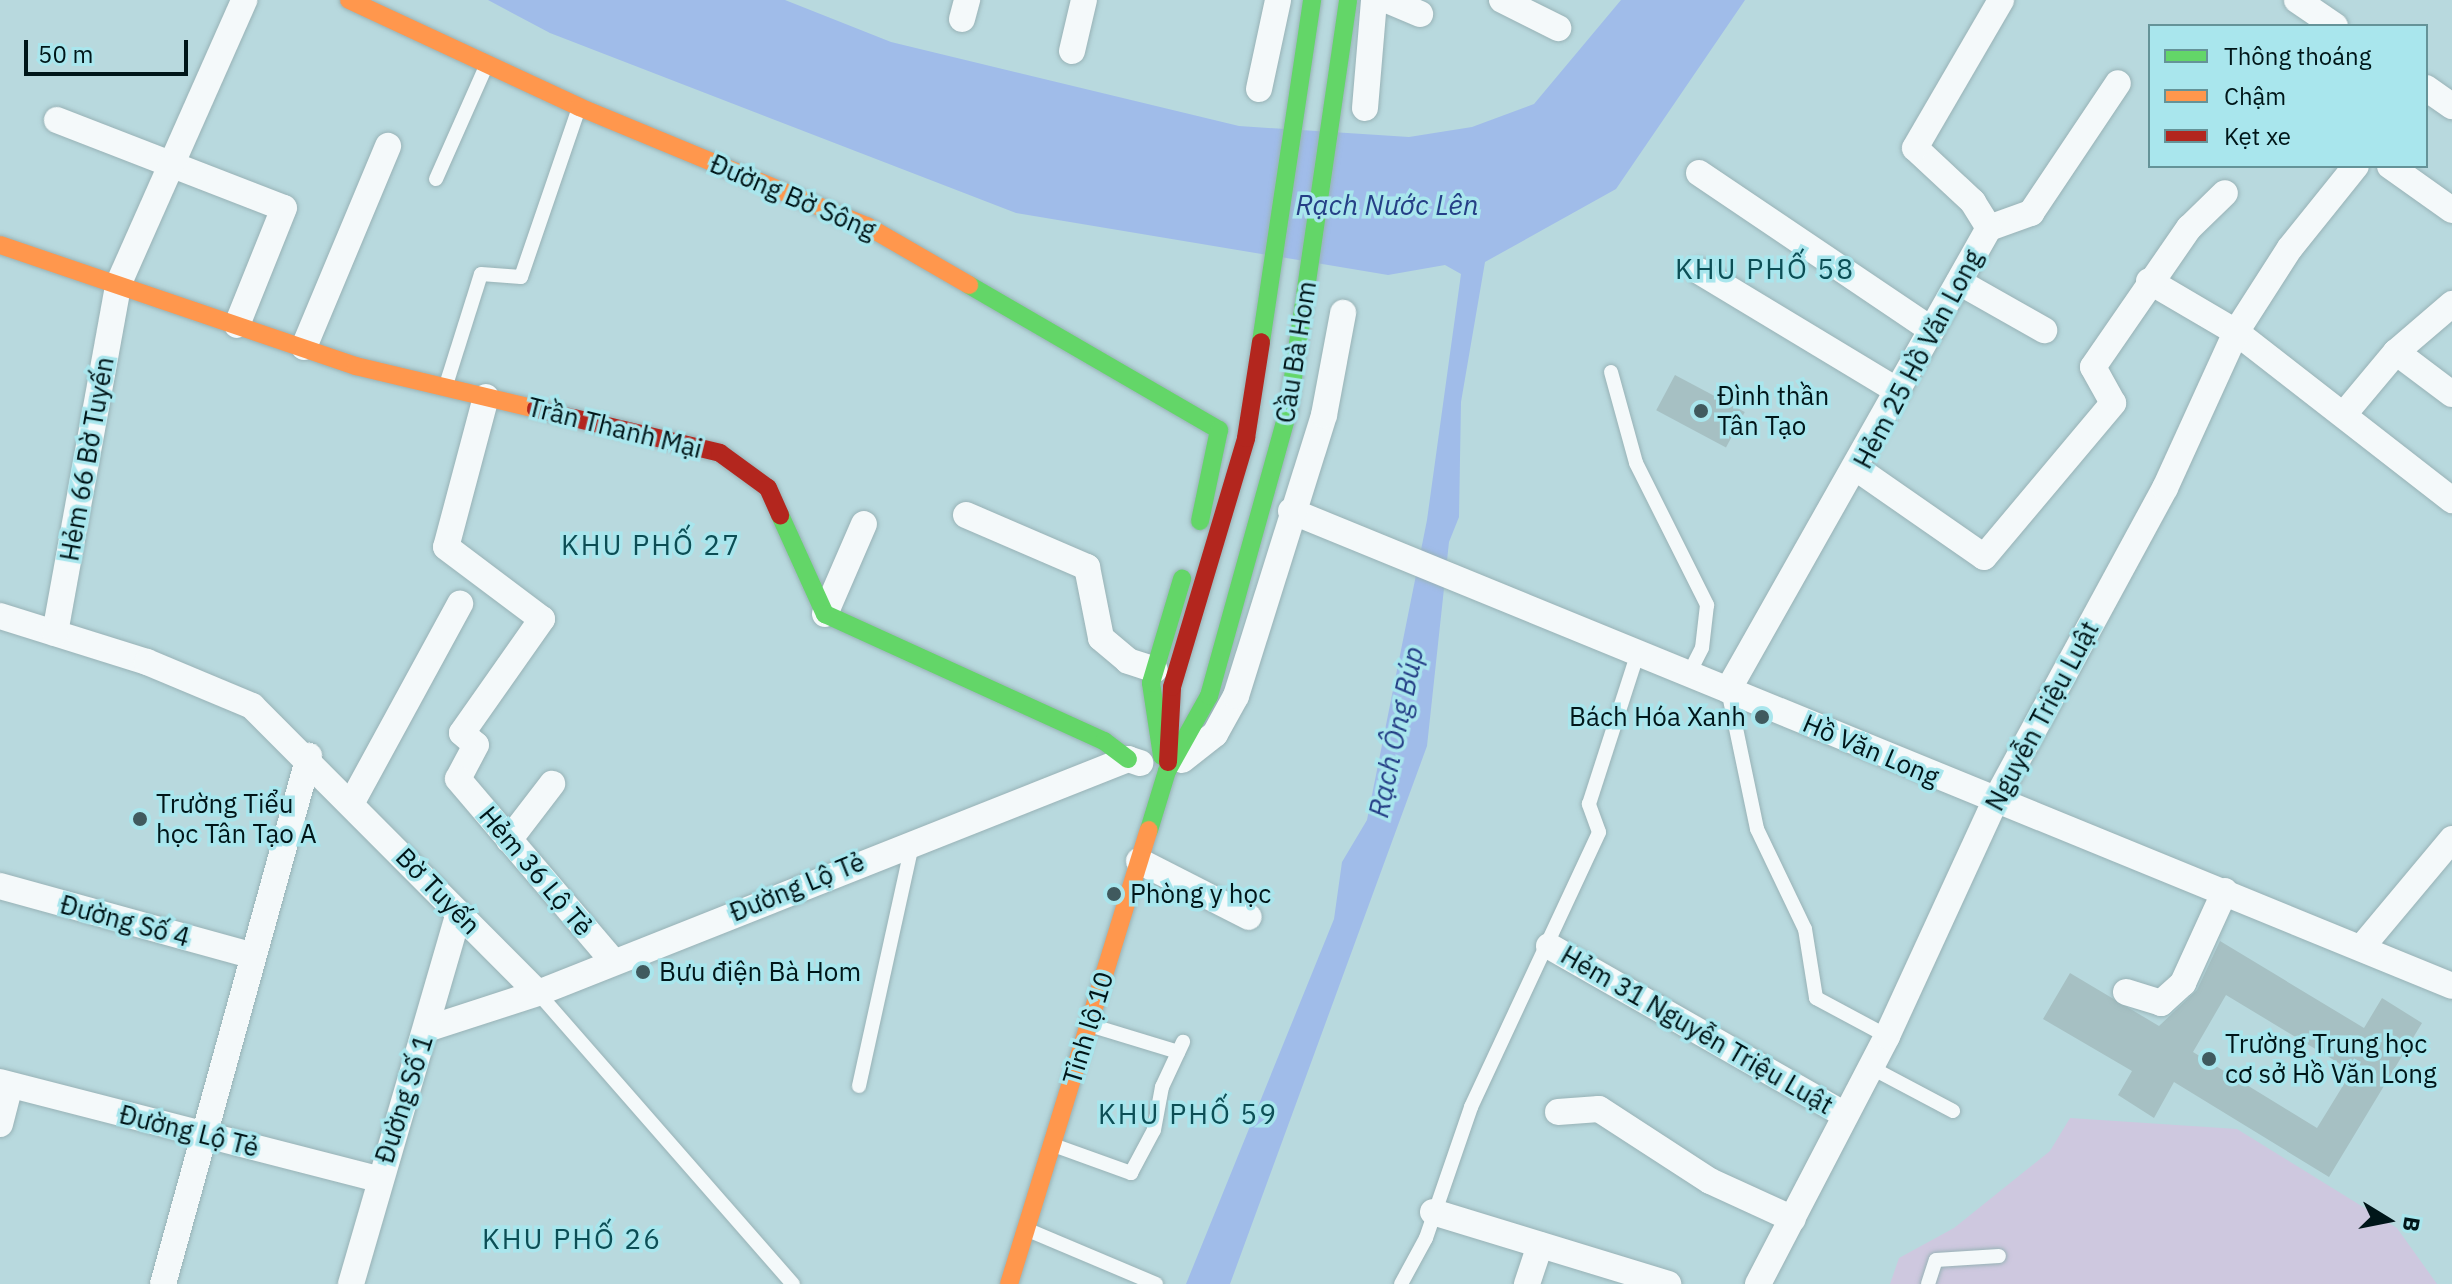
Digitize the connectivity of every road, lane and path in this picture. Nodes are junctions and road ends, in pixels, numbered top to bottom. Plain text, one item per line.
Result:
1 (244, 0) edge
2 (349, 0) edge
3 (1084, 0) edge
4 (1278, 0) edge
5 (1312, 0) edge
6 (1348, 0) edge
7 (1374, 0) edge
8 (1387, 0) edge
9 (1502, 0) edge
10 (2001, 0) edge
11 (2297, 0) edge
12 (1420, 14) dead end
13 (2332, 24) edge
14 (1558, 28) dead end
15 (1072, 51) dead end
16 (487, 64) junction
17 (2118, 83) dead end
18 (1259, 89) dead end
19 (2428, 89) edge
20 (2452, 106) edge
21 (579, 107) junction
22 (1365, 108) dead end
23 (57, 120) dead end
24 (388, 146) dead end
25 (172, 163) junction
26 (2354, 168) edge
27 (2393, 168) edge
28 (1699, 173) dead end
29 (436, 179) dead end
30 (2225, 193) dead end
31 (2452, 210) edge
32 (1989, 228) junction
33 (1, 247) edge
34 (1699, 271) dead end
35 (2149, 281) junction
36 (1959, 282) junction
37 (118, 285) junction
38 (2452, 304) edge
39 (1343, 313) dead end
40 (237, 325) junction
41 (1932, 330) junction
42 (2044, 330) dead end
43 (2236, 332) junction
44 (304, 347) junction
45 (2396, 352) junction
46 (1611, 372) dead end
47 (446, 387) junction
48 (1898, 391) junction
49 (2452, 394) edge
50 (486, 397) junction
51 (2345, 413) junction
52 (1219, 430) joint
53 (1859, 470) junction
54 (2452, 500) edge
55 (1291, 511) junction
56 (966, 515) dead end
57 (864, 524) dead end
58 (460, 604) dead end
59 (825, 614) junction
60 (0, 616) edge
61 (55, 633) junction
62 (1637, 655) junction
63 (1688, 676) junction
64 (1164, 678) junction
65 (1728, 690) junction
66 (1209, 696) joint
67 (309, 756) junction
68 (1128, 759) junction
69 (1167, 771) junction
70 (552, 784) dead end
71 (1995, 801) junction
72 (352, 802) junction
73 (2452, 839) edge
74 (509, 840) junction
75 (912, 840) junction
76 (1139, 861) junction
77 (0, 886) edge
78 (2225, 891) junction
79 (459, 913) junction
80 (1249, 917) dead end
81 (1549, 946) junction
82 (2361, 948) junction
83 (250, 955) junction
84 (614, 962) junction
85 (2452, 986) edge
86 (2126, 992) dead end
87 (538, 993) junction
88 (1089, 1024) junction
89 (427, 1029) junction
90 (1887, 1036) junction
91 (1870, 1067) junction
92 (5, 1084) edge
93 (859, 1086) dead end
94 (1953, 1111) dead end
95 (1558, 1112) dead end
96 (1845, 1115) junction
97 (0, 1124) edge
98 (201, 1134) junction
99 (1052, 1144) junction
100 (378, 1179) junction
101 (1433, 1212) junction
102 (1793, 1219) junction
103 (1025, 1230) junction
104 (1540, 1245) junction
105 (1999, 1256) dead end
106 (163, 1284) edge
107 (351, 1284) edge
108 (793, 1284) edge
109 (1009, 1284) edge
110 (1156, 1284) edge
111 (1401, 1284) edge
112 (1527, 1284) edge
113 (1668, 1284) edge
114 (1758, 1284) edge
115 (1928, 1284) edge

1 - 25 street, Hẻm 66 Bờ Tuyến
2 - 16 street, Đường Bờ Sông
3 - 15 street
4 - 18 street
5 - 64 street, Cầu Bà Hom
6 - 66 street, Cầu Bà Hom
7 - 22 street
8 - 12 street
9 - 14 street
10 - 32 street, Hẻm 25 Hồ Văn Long
11 - 13 street
16 - 21 street, Đường Bờ Sông
16 - 29 lane
17 - 32 street
19 - 20 street
21 - 47 lane
21 - 52 street, Đường Bờ Sông
23 - 25 street
24 - 44 street
25 - 37 street, Hẻm 66 Bờ Tuyến
25 - 40 street
26 - 43 street, Nguyễn Triệu Luật
27 - 31 street
28 - 41 street
30 - 35 street
32 - 36 street, Hẻm 25 Hồ Văn Long
33 - 37 street, Trần Thanh Mại
34 - 48 street
35 - 43 street
35 - 53 street
36 - 41 street, Hẻm 25 Hồ Văn Long
36 - 42 street
37 - 40 street, Trần Thanh Mại
37 - 61 street, Hẻm 66 Bờ Tuyến
38 - 45 street
39 - 55 street
40 - 44 street, Trần Thanh Mại
41 - 48 street, Hẻm 25 Hồ Văn Long
43 - 51 street
43 - 71 street, Nguyễn Triệu Luật
44 - 47 street, Trần Thanh Mại
45 - 49 street
45 - 51 street
46 - 63 lane
47 - 50 street, Trần Thanh Mại
48 - 53 street, Hẻm 25 Hồ Văn Long
50 - 59 street, Trần Thanh Mại
50 - 74 street, Hẻm 36 Lộ Tẻ
51 - 54 street
52 - 64 street, Tỉnh lộ 10
53 - 65 street, Hẻm 25 Hồ Văn Long
55 - 62 street, Hồ Văn Long
55 - 69 street
56 - 64 street
57 - 59 street
58 - 72 street
59 - 68 street
60 - 61 street, Bờ Tuyến
61 - 67 street, Bờ Tuyến
62 - 63 street, Hồ Văn Long
62 - 81 lane
63 - 65 street, Hồ Văn Long
64 - 69 street, Tỉnh lộ 10
65 - 71 street, Hồ Văn Long
65 - 90 lane
66 - 69 street, Tỉnh lộ 10
67 - 72 street, Bờ Tuyến
67 - 83 street
68 - 69 street
68 - 75 street, Đường Lộ Tẻ
69 - 76 street, Tỉnh lộ 10
70 - 74 street
71 - 78 street, Hồ Văn Long
71 - 90 street, Nguyễn Triệu Luật
72 - 79 street, Bờ Tuyến
73 - 82 street
74 - 84 street, Hẻm 36 Lộ Tẻ
75 - 84 street, Đường Lộ Tẻ
75 - 93 lane
76 - 80 street
76 - 88 street, Tỉnh lộ 10
77 - 83 street, Đường Số 4
78 - 82 street, Hồ Văn Long
78 - 86 street
79 - 87 street, Bờ Tuyến
79 - 89 street, Đường Số 1
81 - 96 street, Hẻm 31 Nguyễn Triệu Luật
81 - 101 lane
82 - 85 street, Hồ Văn Long
83 - 98 street
84 - 87 street, Đường Lộ Tẻ
87 - 89 street, Đường Lộ Tẻ
87 - 108 lane, Bờ Tuyến
88 - 99 street, Tỉnh lộ 10
88 - 99 lane
89 - 100 street, Đường Số 1
90 - 91 street, Nguyễn Triệu Luật
91 - 94 lane
91 - 96 street, Nguyễn Triệu Luật
92 - 97 street
92 - 98 street, Đường Lộ Tẻ
95 - 102 street
96 - 102 street, Nguyễn Triệu Luật
98 - 100 street, Đường Lộ Tẻ
98 - 106 street
99 - 103 street, Tỉnh lộ 10
100 - 107 street, Đường Số 1
101 - 104 street
101 - 111 lane
102 - 114 street, Nguyễn Triệu Luật
103 - 109 street, Tỉnh lộ 10
103 - 110 lane
104 - 112 street
104 - 113 street
105 - 115 lane

